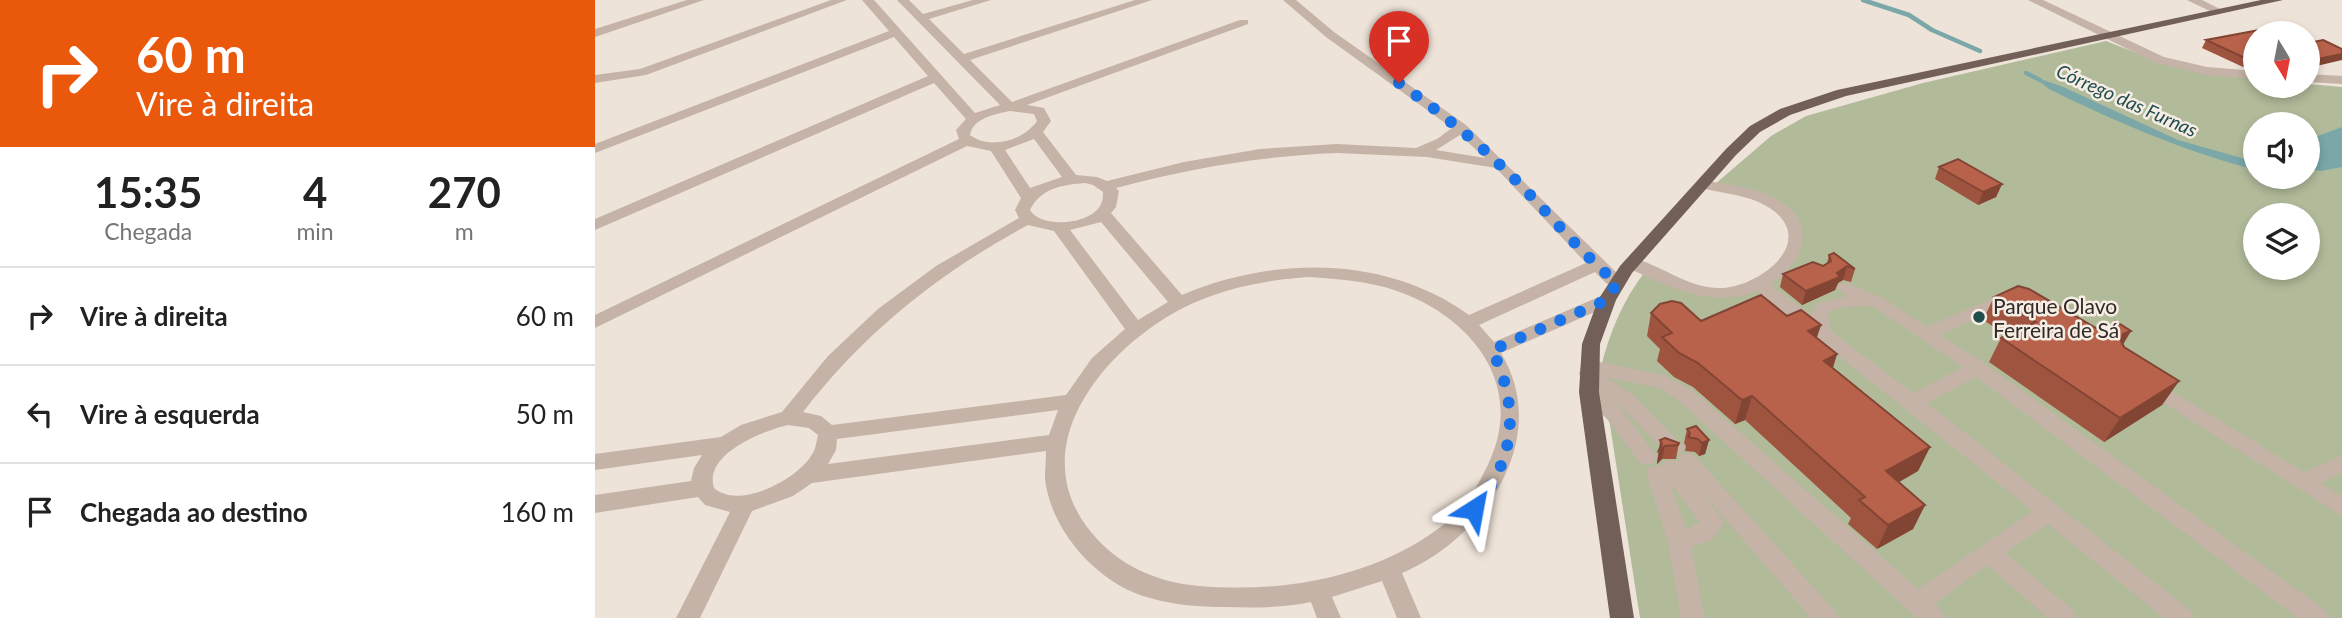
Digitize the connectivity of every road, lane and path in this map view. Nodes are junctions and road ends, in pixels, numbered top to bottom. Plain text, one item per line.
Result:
1 (698, 0) edge
2 (842, 0) edge
3 (868, 0) edge
4 (903, 0) edge
5 (985, 0) edge
6 (1146, 0) edge
7 (1289, 0) edge
8 (2035, 0) edge
9 (2193, 0) edge
10 (2277, 0) edge
11 (2220, 12) junction
12 (921, 18) junction
13 (1244, 22) dead end
14 (896, 32) junction
15 (595, 33) edge
16 (2106, 36) junction
17 (962, 59) junction
18 (2243, 74) edge
19 (935, 78) junction
20 (595, 79) edge
21 (2321, 79) edge
22 (2342, 80) edge
23 (1010, 107) junction
24 (972, 119) junction
25 (1460, 128) junction
26 (1036, 132) junction
27 (967, 141) junction
28 (995, 146) junction
29 (595, 149) edge
30 (1418, 152) junction
31 (1501, 165) junction
32 (1072, 180) junction
33 (1702, 184) junction
34 (1107, 186) junction
35 (1028, 198) junction
36 (1102, 213) junction
37 (1026, 220) junction
38 (595, 225) edge
39 (1061, 228) junction
40 (1792, 254) junction
41 (1632, 263) junction
42 (1596, 265) junction
43 (1809, 266) edge
44 (1617, 283) junction
45 (1759, 285) junction
46 (1844, 287) dead end
47 (1607, 300) junction
48 (1877, 302) junction
49 (1179, 303) junction
50 (2032, 310) edge
51 (595, 323) edge
52 (1468, 323) junction
53 (1135, 329) junction
54 (1823, 333) junction
55 (1927, 334) junction
56 (1492, 350) junction
57 (1977, 368) junction
58 (2130, 372) edge
59 (1589, 378) junction
60 (1071, 401) junction
61 (1912, 402) junction
62 (788, 418) junction
63 (828, 433) junction
64 (1057, 442) junction
65 (727, 444) junction
66 (1665, 460) junction
67 (595, 462) edge
68 (2342, 463) edge
69 (808, 475) junction
70 (2302, 482) junction
71 (703, 488) junction
72 (595, 503) edge
73 (745, 503) junction
74 (2342, 507) edge
75 (2049, 512) junction
76 (1679, 542) junction
77 (1988, 552) junction
78 (1391, 575) junction
79 (1326, 609) edge
80 (1925, 610) edge
81 (688, 618) edge
82 (1409, 618) edge
83 (1622, 618) edge
84 (1693, 618) edge
85 (1826, 618) edge
86 (2065, 618) edge
87 (2182, 618) edge
88 (2317, 618) edge

1 - 15 street
2 - 20 street
3 - 14 street
4 - 12 street
5 - 12 street
6 - 17 street
7 - 25 street
8 - 16 street
9 - 11 street
10 - 11 main road
11 - 16 main road
12 - 17 street
13 - 23 street
14 - 19 street
14 - 29 street
16 - 18 street
16 - 33 main road
17 - 23 street
19 - 24 street
19 - 38 street
21 - 22 street
23 - 24 street
23 - 26 street
24 - 27 street
25 - 30 street
25 - 31 street
26 - 28 street
26 - 32 street
27 - 28 street
27 - 51 street
28 - 35 street
30 - 31 street
30 - 34 street
31 - 42 street
32 - 34 street
32 - 35 street
33 - 40 street
33 - 41 main road
34 - 36 street
35 - 37 street
36 - 39 street
36 - 49 street
37 - 39 street
37 - 62 street
39 - 53 street
40 - 43 street
40 - 45 street
41 - 44 main road
41 - 45 street
42 - 44 street
42 - 52 street
44 - 47 main road
45 - 54 street
46 - 48 street
47 - 56 street
47 - 59 main road
48 - 54 street
48 - 55 street
49 - 52 street
49 - 53 street
50 - 55 street
52 - 56 street
53 - 60 street
54 - 61 street
55 - 57 street
56 - 78 street
57 - 61 street
57 - 88 street
58 - 70 street
59 - 66 street
59 - 66 street
59 - 80 street
59 - 83 main road
60 - 63 street
60 - 64 street
61 - 75 street
62 - 63 street
62 - 65 street
63 - 69 street
64 - 69 street
64 - 79 street
65 - 67 street
65 - 71 street
66 - 76 street
66 - 76 street
66 - 85 street
68 - 70 street
69 - 73 street
70 - 74 street
71 - 72 street
71 - 73 street
73 - 81 street
75 - 77 street
75 - 87 street
76 - 84 street
77 - 80 street
77 - 86 street
78 - 79 street
78 - 82 street

